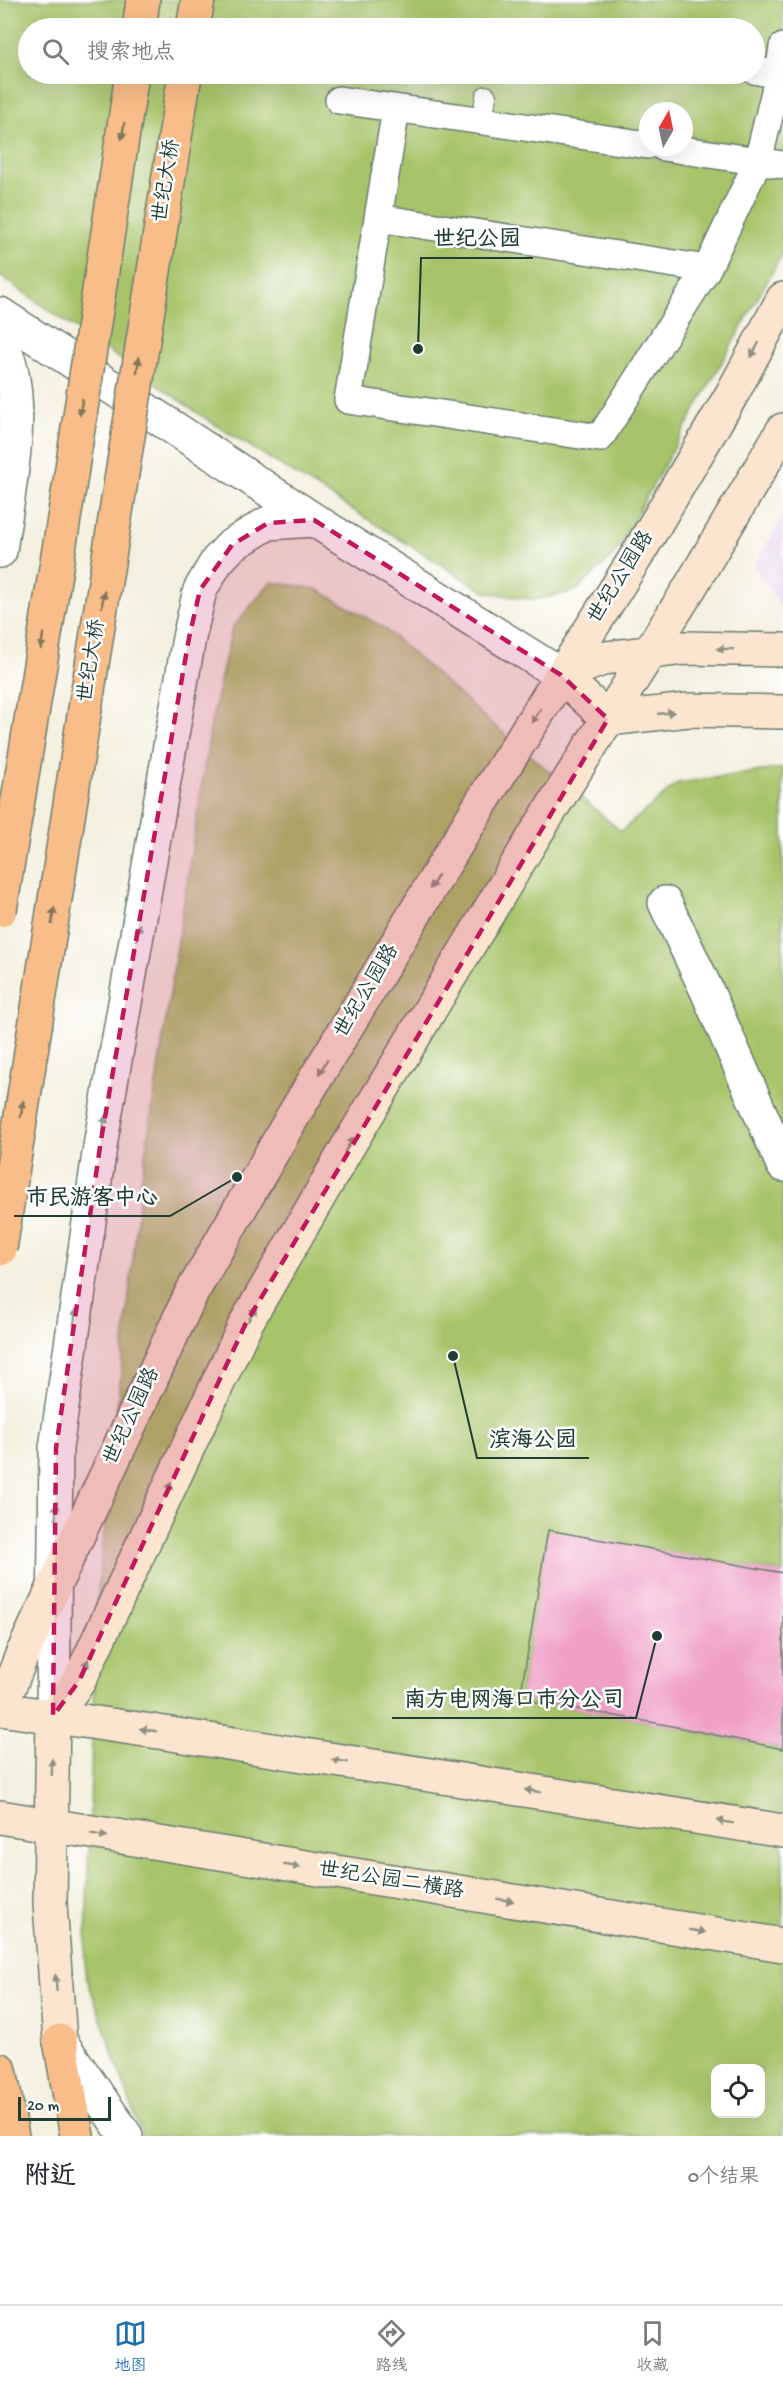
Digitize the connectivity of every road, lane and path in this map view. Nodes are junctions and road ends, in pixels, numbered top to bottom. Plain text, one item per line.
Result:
1 (143, 0) edge
2 (198, 0) edge
3 (140, 18) edge
4 (195, 18) edge
5 (783, 47) edge
6 (767, 72) edge
7 (130, 84) edge
8 (183, 84) edge
9 (339, 100) dead end
10 (396, 109) junction
11 (639, 143) edge
12 (693, 151) edge
13 (771, 163) edge
14 (378, 218) junction
15 (707, 269) junction
16 (783, 299) edge
17 (0, 314) edge
18 (0, 340) edge
19 (783, 430) edge
20 (314, 520) junction
21 (0, 551) edge
22 (783, 650) edge
23 (650, 652) junction
24 (561, 675) junction
25 (783, 712) edge
26 (608, 719) junction
27 (665, 903) dead end
28 (0, 910) edge
29 (783, 1165) edge
30 (0, 1249) edge
31 (55, 1584) junction
32 (0, 1709) edge
33 (53, 1716) junction
34 (0, 1818) edge
35 (51, 1827) junction
36 (783, 1831) edge
37 (783, 1945) edge
38 (60, 2041) junction
39 (0, 2070) edge
40 (12, 2136) edge
41 (77, 2136) edge
42 (126, 2136) edge

1 - 3 highway
2 - 4 highway
5 - 6 street
6 - 13 street
7 -> 28 highway, bridge
30 -> 8 highway, 世纪大桥, bridge
9 - 10 street
10 - 11 street
10 - 14 street
12 - 13 street
13 - 15 street
14 - 15 street
14 - 15 street
16 -> 24 main road, 世纪公园路
17 - 20 street
18 - 21 street
19 - 23 main road
20 - 24 street
31 -> 20 street
22 -> 23 main road
23 - 24 main road
23 - 26 main road
24 - 26 main road
24 -> 31 main road, 世纪公园路
26 -> 25 main road
33 -> 26 main road
27 - 29 street
31 - 32 main road, 世纪公园路
31 - 33 street
32 - 33 main road
35 -> 33 main road
36 -> 33 main road
34 - 35 main road, 世纪公园二横路
35 -> 37 main road, 世纪公园二横路
38 -> 35 main road
38 - 41 highway
38 - 42 street
39 - 40 highway

